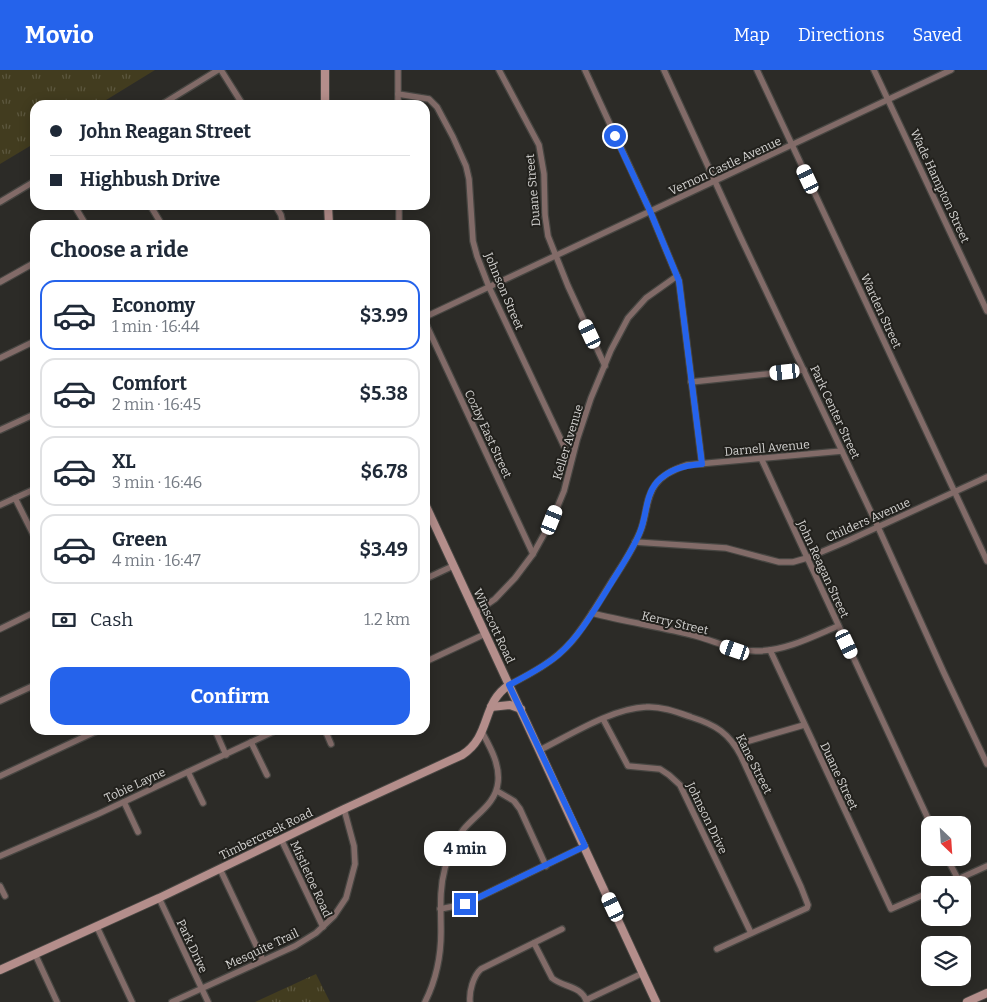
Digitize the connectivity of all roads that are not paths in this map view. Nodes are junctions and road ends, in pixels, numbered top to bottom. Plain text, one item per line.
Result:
1 (220, 70) edge
2 (325, 70) edge
3 (398, 70) edge
4 (499, 70) edge
5 (585, 70) edge
6 (664, 70) edge
7 (757, 70) edge
8 (874, 70) edge
9 (951, 70) edge
10 (398, 94) junction
11 (171, 100) edge
12 (240, 100) edge
13 (325, 100) edge
14 (398, 100) edge
15 (888, 100) junction
16 (792, 146) junction
17 (716, 181) junction
18 (30, 184) edge
19 (0, 202) edge
20 (650, 211) junction
21 (555, 256) junction
22 (30, 264) edge
23 (677, 276) junction
24 (0, 282) edge
25 (489, 287) junction
26 (987, 311) edge
27 (430, 315) edge
28 (430, 333) edge
29 (30, 343) edge
30 (0, 358) edge
31 (605, 366) junction
32 (804, 370) junction
33 (692, 382) junction
34 (30, 416) edge
35 (0, 430) edge
36 (842, 451) junction
37 (760, 458) junction
38 (571, 461) junction
39 (702, 464) junction
40 (987, 477) edge
41 (30, 491) edge
42 (955, 492) junction
43 (15, 498) junction
44 (0, 505) edge
45 (430, 515) edge
46 (878, 527) junction
47 (30, 528) edge
48 (635, 542) junction
49 (533, 554) junction
50 (806, 558) junction
51 (987, 561) edge
52 (453, 566) junction
53 (430, 577) edge
54 (475, 612) junction
55 (30, 614) edge
56 (592, 614) junction
57 (838, 626) junction
58 (0, 629) edge
59 (485, 634) junction
60 (770, 650) junction
61 (430, 660) edge
62 (509, 685) junction
63 (30, 687) edge
64 (0, 701) edge
65 (491, 706) junction
66 (521, 708) junction
67 (603, 719) junction
68 (804, 725) junction
69 (482, 732) junction
70 (88, 735) edge
71 (216, 735) edge
72 (267, 735) edge
73 (327, 735) edge
74 (252, 742) junction
75 (331, 744) dead end
76 (735, 745) junction
77 (540, 750) junction
78 (226, 755) junction
79 (987, 764) edge
80 (188, 772) junction
81 (267, 774) dead end
82 (0, 776) edge
83 (497, 790) junction
84 (124, 802) junction
85 (203, 803) dead end
86 (344, 810) junction
87 (927, 816) edge
88 (138, 832) dead end
89 (281, 839) junction
90 (585, 846) junction
91 (0, 856) edge
92 (546, 866) junction
93 (986, 868) edge
94 (220, 869) junction
95 (966, 876) edge
96 (0, 886) edge
97 (5, 896) dead end
98 (921, 896) edge
99 (159, 898) junction
100 (440, 909) junction
101 (97, 927) junction
102 (323, 927) junction
103 (562, 929) dead end
104 (751, 933) junction
105 (534, 943) junction
106 (717, 948) dead end
107 (35, 954) junction
108 (263, 960) junction
109 (0, 970) edge
110 (643, 973) junction
111 (201, 988) junction
112 (987, 993) edge
113 (586, 1001) edge
114 (57, 1002) edge
115 (132, 1002) edge
116 (172, 1002) edge
117 (208, 1002) edge
118 (426, 1002) edge
119 (470, 1002) edge
120 (656, 1002) edge
121 (967, 1002) edge

1 - 11 street
1 - 12 street
2 - 13 main road
3 - 10 street
4 - 21 street, Duane Street
5 - 20 street
6 - 17 street, Park Center Street
7 - 16 street, Warden Street
8 - 15 street, Wade Hampton Street
9 - 15 street, Vernon Castle Avenue
10 - 14 street
10 - 25 street, Johnson Street
15 - 16 street, Vernon Castle Avenue
15 - 26 street, Wade Hampton Street
16 - 17 street, Vernon Castle Avenue
16 - 42 street, Warden Street
17 - 20 street, Vernon Castle Avenue
17 - 32 street, Park Center Street
18 - 19 street
20 - 21 street, Vernon Castle Avenue
20 - 23 street
21 - 25 street, Vernon Castle Avenue
21 - 31 street, Duane Street
22 - 24 street
23 - 31 street, Keller Avenue
23 - 33 street
25 - 27 street, Vernon Castle Avenue
25 - 38 street, Johnson Street
28 - 49 street, Cozby East Street
29 - 30 street
31 - 38 street, Keller Avenue
32 - 33 street
32 - 36 street, Park Center Street
33 - 39 street
34 - 35 street
36 - 37 street, Darnell Avenue
36 - 46 street, Park Center Street
37 - 39 street, Darnell Avenue
37 - 50 street, John Reagan Street
38 - 49 street, Keller Avenue
39 - 48 street, Darnell Avenue
40 - 42 street, Childers Avenue
41 - 43 street
42 - 46 street, Childers Avenue
42 - 51 street, Warden Street
43 - 44 street
43 - 47 street
45 - 52 main road, Winscott Road
46 - 50 street, Childers Avenue
46 - 79 street, Park Center Street
48 - 50 street, Childers Avenue
48 - 56 street, Darnell Avenue
49 - 54 street, Keller Avenue
50 - 57 street, John Reagan Street
52 - 53 street
52 - 54 main road, Winscott Road
54 - 59 main road, Winscott Road
55 - 58 street
56 - 60 street, Kerry Street
56 - 62 street, Darnell Avenue
57 - 60 street, Kerry Street
57 - 87 street, John Reagan Street
59 - 61 street
59 - 62 main road, Winscott Road
60 - 68 street, Duane Street
62 - 65 main road, Timbercreek Road
62 - 66 main road, Winscott Road
63 - 64 street
65 - 66 main road
65 - 69 main road, Timbercreek Road
66 - 77 main road, Winscott Road
67 - 76 street, Kane Street
67 - 77 street, Kane Street
67 - 104 street, Johnson Drive
68 - 76 street
68 - 98 street, Duane Street
69 - 83 street
69 - 86 main road, Timbercreek Road
70 - 82 street
71 - 78 street
72 - 74 street, Tobie Layne
73 - 75 street
74 - 78 street, Tobie Layne
74 - 81 street
76 - 104 street, Kane Street
77 - 90 main road, Winscott Road
78 - 80 street, Tobie Layne
80 - 84 street, Tobie Layne
80 - 85 street
83 - 92 street
83 - 100 street
84 - 88 street
84 - 91 street, Tobie Layne
86 - 89 main road, Timbercreek Road
86 - 102 street, Mesquite Trail
89 - 94 main road, Timbercreek Road
89 - 102 street, Mistletoe Road
90 - 92 street
90 - 110 main road, Winscott Road
92 - 100 street
93 - 95 street
94 - 99 main road, Timbercreek Road
94 - 108 street
96 - 97 street
99 - 101 main road, Timbercreek Road
99 - 111 street, Park Drive
100 - 118 street
101 - 107 main road, Timbercreek Road
101 - 115 street
102 - 108 street, Mesquite Trail
103 - 105 street
104 - 106 street
105 - 113 street
105 - 119 street
107 - 109 main road, Timbercreek Road
107 - 114 street
108 - 111 street, Mesquite Trail
110 - 113 street
110 - 120 main road, Winscott Road
111 - 116 street, Mesquite Trail
111 - 117 street, Park Drive
112 - 121 main road

